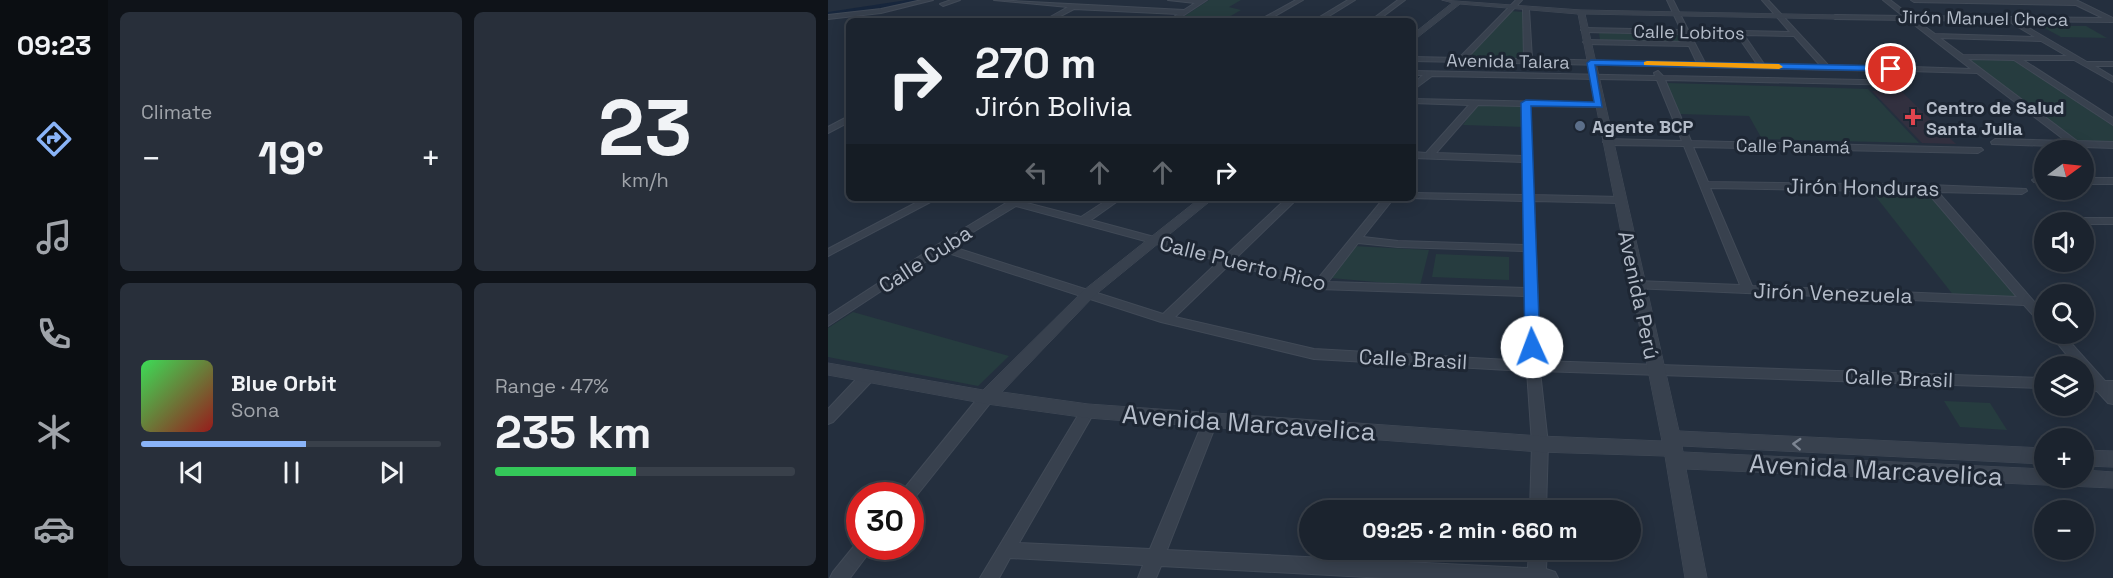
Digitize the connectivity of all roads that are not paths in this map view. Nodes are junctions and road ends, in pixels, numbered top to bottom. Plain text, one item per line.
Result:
1 (909, 0) edge
2 (930, 0) edge
3 (957, 0) edge
4 (997, 0) edge
5 (1086, 0) edge
6 (1171, 0) edge
7 (1285, 0) edge
8 (1352, 0) edge
9 (1402, 0) edge
10 (1446, 0) edge
11 (1519, 0) edge
12 (1670, 0) edge
13 (1765, 0) edge
14 (1886, 0) edge
15 (1914, 0) edge
16 (1028, 1) edge
17 (1203, 1) edge
18 (1298, 1) edge
19 (1459, 1) edge
20 (1978, 1) edge
21 (2074, 1) edge
22 (943, 4) dead end
23 (1075, 6) junction
24 (1512, 7) junction
25 (1526, 9) junction
26 (828, 11) edge
27 (1185, 12) junction
28 (1581, 12) junction
29 (1677, 14) junction
30 (1778, 16) junction
31 (828, 17) edge
32 (1835, 17) joint
33 (1907, 17) junction
34 (1052, 18) edge
35 (1176, 18) edge
36 (1267, 18) edge
37 (1321, 18) edge
38 (1377, 18) edge
39 (2009, 19) junction
40 (2098, 20) junction
41 (2113, 20) edge
42 (2113, 27) edge
43 (1687, 32) junction
44 (1739, 33) junction
45 (1795, 34) junction
46 (1416, 36) edge
47 (1585, 36) junction
48 (1933, 36) junction
49 (2042, 39) junction
50 (1693, 44) junction
51 (1959, 57) junction
52 (2016, 58) junction
53 (2076, 58) junction
54 (1416, 59) edge
55 (1461, 60) junction
56 (1528, 61) junction
57 (1655, 64) junction
58 (2086, 64) junction
59 (2113, 64) edge
60 (1702, 65) junction
61 (1762, 66) junction
62 (1825, 68) junction
63 (1891, 69) dead end
64 (1912, 69) dead end
65 (1592, 70) junction
66 (1978, 71) junction
67 (1416, 74) edge
68 (1429, 74) junction
69 (1660, 78) junction
70 (2113, 80) edge
71 (1907, 83) dead end
72 (1416, 85) edge
73 (1416, 101) edge
74 (1476, 102) junction
75 (1526, 103) junction
76 (1599, 105) junction
77 (846, 121) edge
78 (2113, 123) edge
79 (828, 130) edge
80 (2070, 140) edge
81 (1607, 142) junction
82 (1995, 142) dead end
83 (2034, 143) edge
84 (1687, 144) junction
85 (2094, 144) edge
86 (2113, 145) edge
87 (1978, 150) dead end
88 (1416, 155) edge
89 (1428, 156) junction
90 (1528, 159) junction
91 (2094, 181) edge
92 (2113, 181) edge
93 (1704, 185) junction
94 (1929, 188) junction
95 (2022, 191) dead end
96 (1416, 196) edge
97 (1528, 199) junction
98 (1620, 200) junction
99 (927, 201) edge
100 (1017, 201) edge
101 (1022, 201) edge
102 (1112, 201) edge
103 (1204, 201) edge
104 (1290, 201) edge
105 (1387, 201) edge
106 (2094, 220) edge
107 (1082, 221) junction
108 (2113, 221) edge
109 (1357, 240) junction
110 (1154, 241) junction
111 (941, 247) junction
112 (1529, 248) junction
113 (828, 253) edge
114 (1225, 260) junction
115 (1319, 285) junction
116 (1637, 285) junction
117 (1746, 289) junction
118 (1530, 292) junction
119 (1089, 293) junction
120 (2028, 301) junction
121 (2034, 308) edge
122 (1165, 319) junction
123 (828, 322) edge
124 (2066, 344) edge
125 (1533, 366) junction
126 (828, 369) edge
127 (1655, 370) junction
128 (867, 377) junction
129 (2034, 383) edge
130 (2107, 386) edge
131 (987, 397) junction
132 (2113, 399) edge
133 (1088, 411) junction
134 (828, 418) edge
135 (1210, 422) junction
136 (1540, 444) junction
137 (1673, 449) junction
138 (2034, 456) edge
139 (2094, 458) edge
140 (2113, 459) edge
141 (2113, 480) edge
142 (918, 482) edge
143 (1538, 500) edge
144 (1006, 550) junction
145 (1155, 558) junction
146 (854, 560) edge
147 (1538, 560) edge
148 (839, 578) edge
149 (989, 578) edge
150 (1147, 578) edge
151 (1537, 578) edge
152 (1549, 578) edge
153 (1696, 578) edge

1 - 26 street
2 - 31 street
3 - 22 street
4 - 16 street
5 - 23 street
6 - 17 street
7 - 18 street
8 - 37 street
9 - 38 street
10 - 19 street
11 - 24 street
12 - 29 street
13 - 30 street
14 - 33 street
15 - 20 street
16 - 23 street
17 - 27 street
18 - 36 street
19 - 24 street
19 - 46 street
20 - 21 street
20 - 39 street
21 - 41 street
23 - 27 street
23 - 34 street
24 - 25 street
24 - 55 street
25 - 28 street
25 - 56 street
27 - 35 street
28 - 29 street
28 - 47 street, Avenida Perú
29 - 30 street
29 - 43 street
30 - 32 street
30 - 45 street
32 - 33 street, Jirón Manuel Checa
33 - 39 street, Jirón Manuel Checa
33 - 48 street
39 - 40 street, Jirón Manuel Checa
39 - 49 street
40 - 41 street, Jirón Manuel Checa
40 - 42 street
43 - 44 street, Calle Lobitos
43 - 47 street, Calle Lobitos
43 - 50 street
44 - 45 street, Calle Lobitos
44 - 61 street
45 - 62 street
47 - 50 street
47 - 65 street, Avenida Perú
48 - 49 street
48 - 51 street
49 - 53 street
50 - 60 street
51 - 52 street
51 - 66 street
52 - 53 street
52 - 78 street
53 - 58 street
54 - 55 street, Avenida Talara
55 - 56 street, Avenida Talara
56 - 65 street, Avenida Talara
57 - 60 street, Avenida Talara
57 - 65 street, Avenida Talara
57 - 69 street
58 - 59 street
58 - 70 street
60 - 61 street, Avenida Talara
61 - 62 street, Avenida Talara
62 - 63 street, Avenida Talara
64 - 66 street
65 - 68 street
65 - 69 street
65 - 76 street, Avenida Perú
66 - 80 street
67 - 68 street
68 - 72 street
69 - 71 street
69 - 84 street
73 - 74 street
74 - 75 street
74 - 89 street
75 - 76 street
75 - 90 street
76 - 81 street, Avenida Perú
77 - 79 street
81 - 84 street, Calle Panamá
81 - 98 street, Avenida Perú
82 - 83 street
84 - 87 street, Calle Panamá
84 - 93 street
85 - 86 street
88 - 89 street
89 - 90 street
90 - 97 street
91 - 92 street
93 - 94 street, Jirón Honduras
93 - 117 street
94 - 95 street, Jirón Honduras
94 - 120 street
96 - 97 street
97 - 98 street
97 - 112 street
98 - 116 street, Avenida Perú
99 - 113 street
100 - 111 street, Calle Cuba
101 - 107 street, Calle Puerto Rico
102 - 107 street
103 - 110 street
104 - 114 street
105 - 109 street
106 - 108 street
107 - 110 street, Calle Puerto Rico
109 - 112 street
109 - 115 street
110 - 114 street, Calle Puerto Rico
110 - 119 street
111 - 119 street, Calle Brasil
111 - 123 street, Calle Cuba
112 - 118 street
114 - 115 street, Calle Puerto Rico
114 - 122 street
115 - 118 street, Calle Puerto Rico
116 - 117 street, Jirón Venezuela
116 - 127 street, Avenida Perú
117 - 120 street, Jirón Venezuela
118 - 125 street
119 - 122 street, Calle Brasil
119 - 131 street
120 - 121 street
122 - 125 street, Calle Brasil
124 - 130 street
125 - 127 street, Calle Brasil
125 - 136 street
126 - 128 street, Avenida Marcavelica
127 - 129 street, Calle Brasil
127 - 137 street, Avenida Perú
128 - 131 street, Avenida Marcavelica
128 - 134 street
130 - 132 street
131 - 133 street, Avenida Marcavelica
131 - 142 street
133 - 135 street, Avenida Marcavelica
133 - 144 street
135 - 136 street, Avenida Marcavelica
135 - 145 street
136 - 137 street, Avenida Marcavelica
136 - 143 street
138 -> 137 street, Avenida Marcavelica
137 - 141 street, Avenida Marcavelica
137 - 153 street, Avenida Perú
139 - 140 street
144 - 145 street
144 - 149 street
145 - 150 street
145 - 151 street
146 - 148 street
147 - 151 street
151 - 152 street

